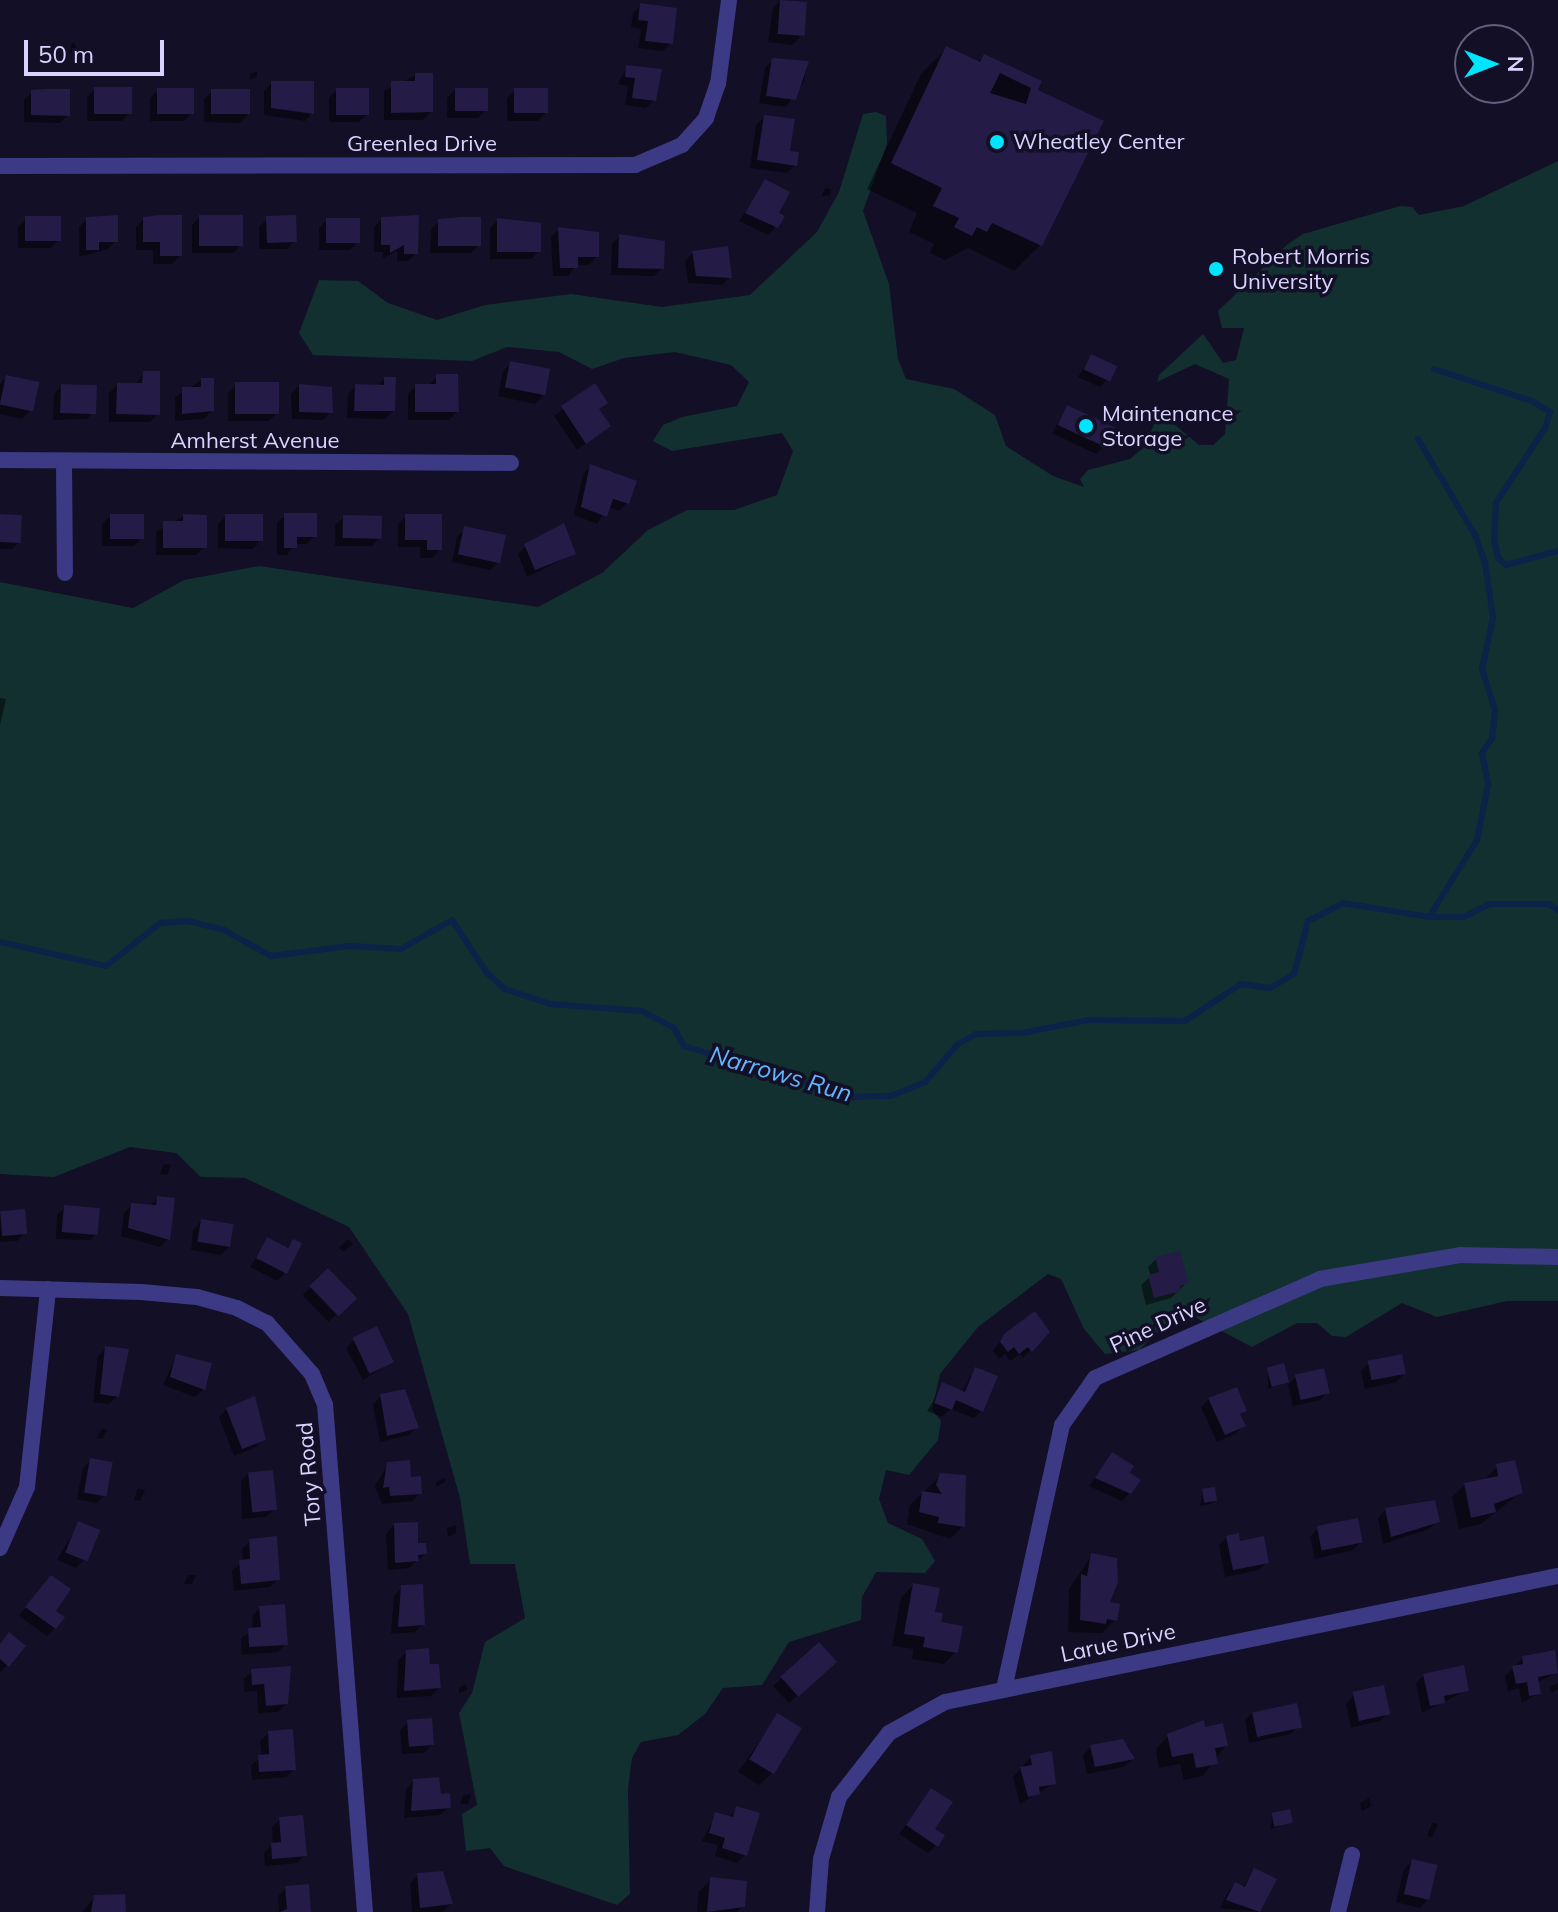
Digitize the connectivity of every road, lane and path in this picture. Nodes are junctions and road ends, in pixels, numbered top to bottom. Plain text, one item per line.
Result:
1 (729, 0) edge
2 (0, 166) edge
3 (0, 460) edge
4 (64, 463) junction
5 (511, 463) dead end
6 (65, 573) dead end
7 (1558, 1257) edge
8 (0, 1288) edge
9 (48, 1289) junction
10 (0, 1548) edge
11 (1558, 1576) edge
12 (1004, 1689) junction
13 (1352, 1855) dead end
14 (365, 1912) edge
15 (817, 1912) edge
16 (1338, 1912) edge

1 - 2 street, Greenlea Drive
3 - 4 street, Amherst Avenue
4 - 5 street, Amherst Avenue
4 - 6 street
7 - 12 street, Pine Drive
8 - 9 street, Tory Road
9 - 10 street
9 - 14 street, Tory Road
11 - 12 street, Larue Drive
12 - 15 street, Larue Drive
13 - 16 street

